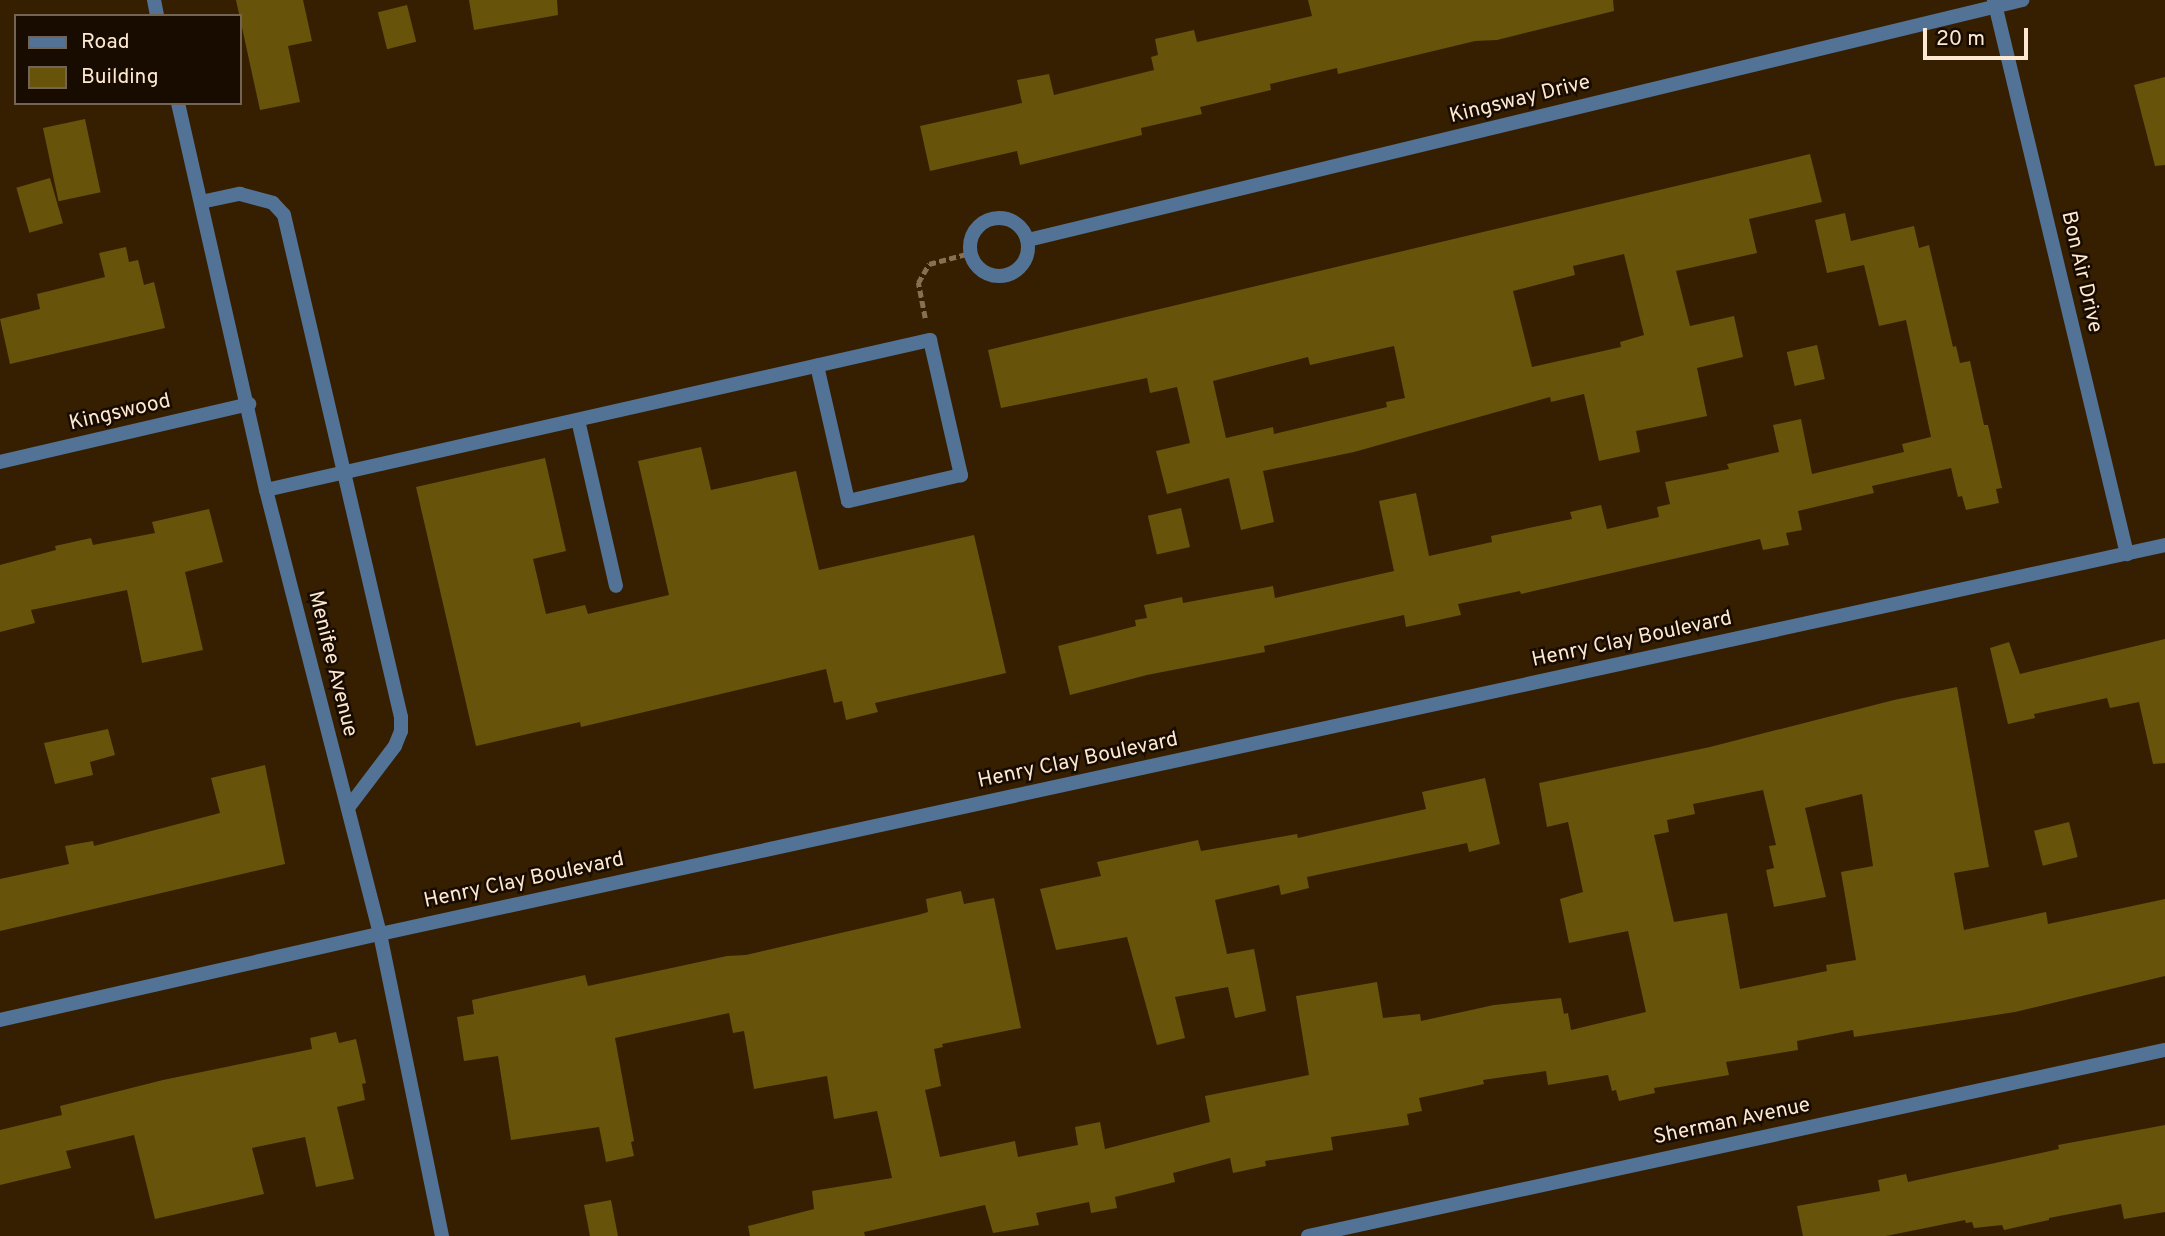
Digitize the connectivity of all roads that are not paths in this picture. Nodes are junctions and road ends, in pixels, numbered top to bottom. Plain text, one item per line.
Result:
1 (2022, 0) edge
2 (1995, 3) edge
3 (178, 105) edge
4 (201, 202) junction
5 (1028, 240) junction
6 (817, 366) junction
7 (249, 404) junction
8 (578, 420) junction
9 (0, 462) edge
10 (342, 473) junction
11 (266, 490) junction
12 (2165, 545) edge
13 (2127, 554) junction
14 (616, 586) dead end
15 (348, 808) junction
16 (380, 934) junction
17 (0, 1020) edge
18 (2165, 1050) edge
19 (442, 1236) edge
20 (1308, 1236) edge

1 - 2 street, Kingsway Drive
2 - 5 street, Kingsway Drive
2 - 13 street, Bon Air Drive
3 - 4 street, Menifee Avenue
4 - 7 street, Menifee Avenue
4 - 10 street
5 - 5 street
6 - 6 street
6 - 8 street
7 - 9 street, Kingswood
7 - 11 street, Menifee Avenue
8 - 10 street
8 - 14 street
10 - 11 street
10 - 15 street
11 - 15 street, Menifee Avenue
12 - 13 street, Henry Clay Boulevard
13 - 16 street, Henry Clay Boulevard
15 - 16 street, Menifee Avenue
16 - 17 street, Henry Clay Boulevard
16 - 19 street, Menifee Avenue
18 - 20 street, Sherman Avenue

